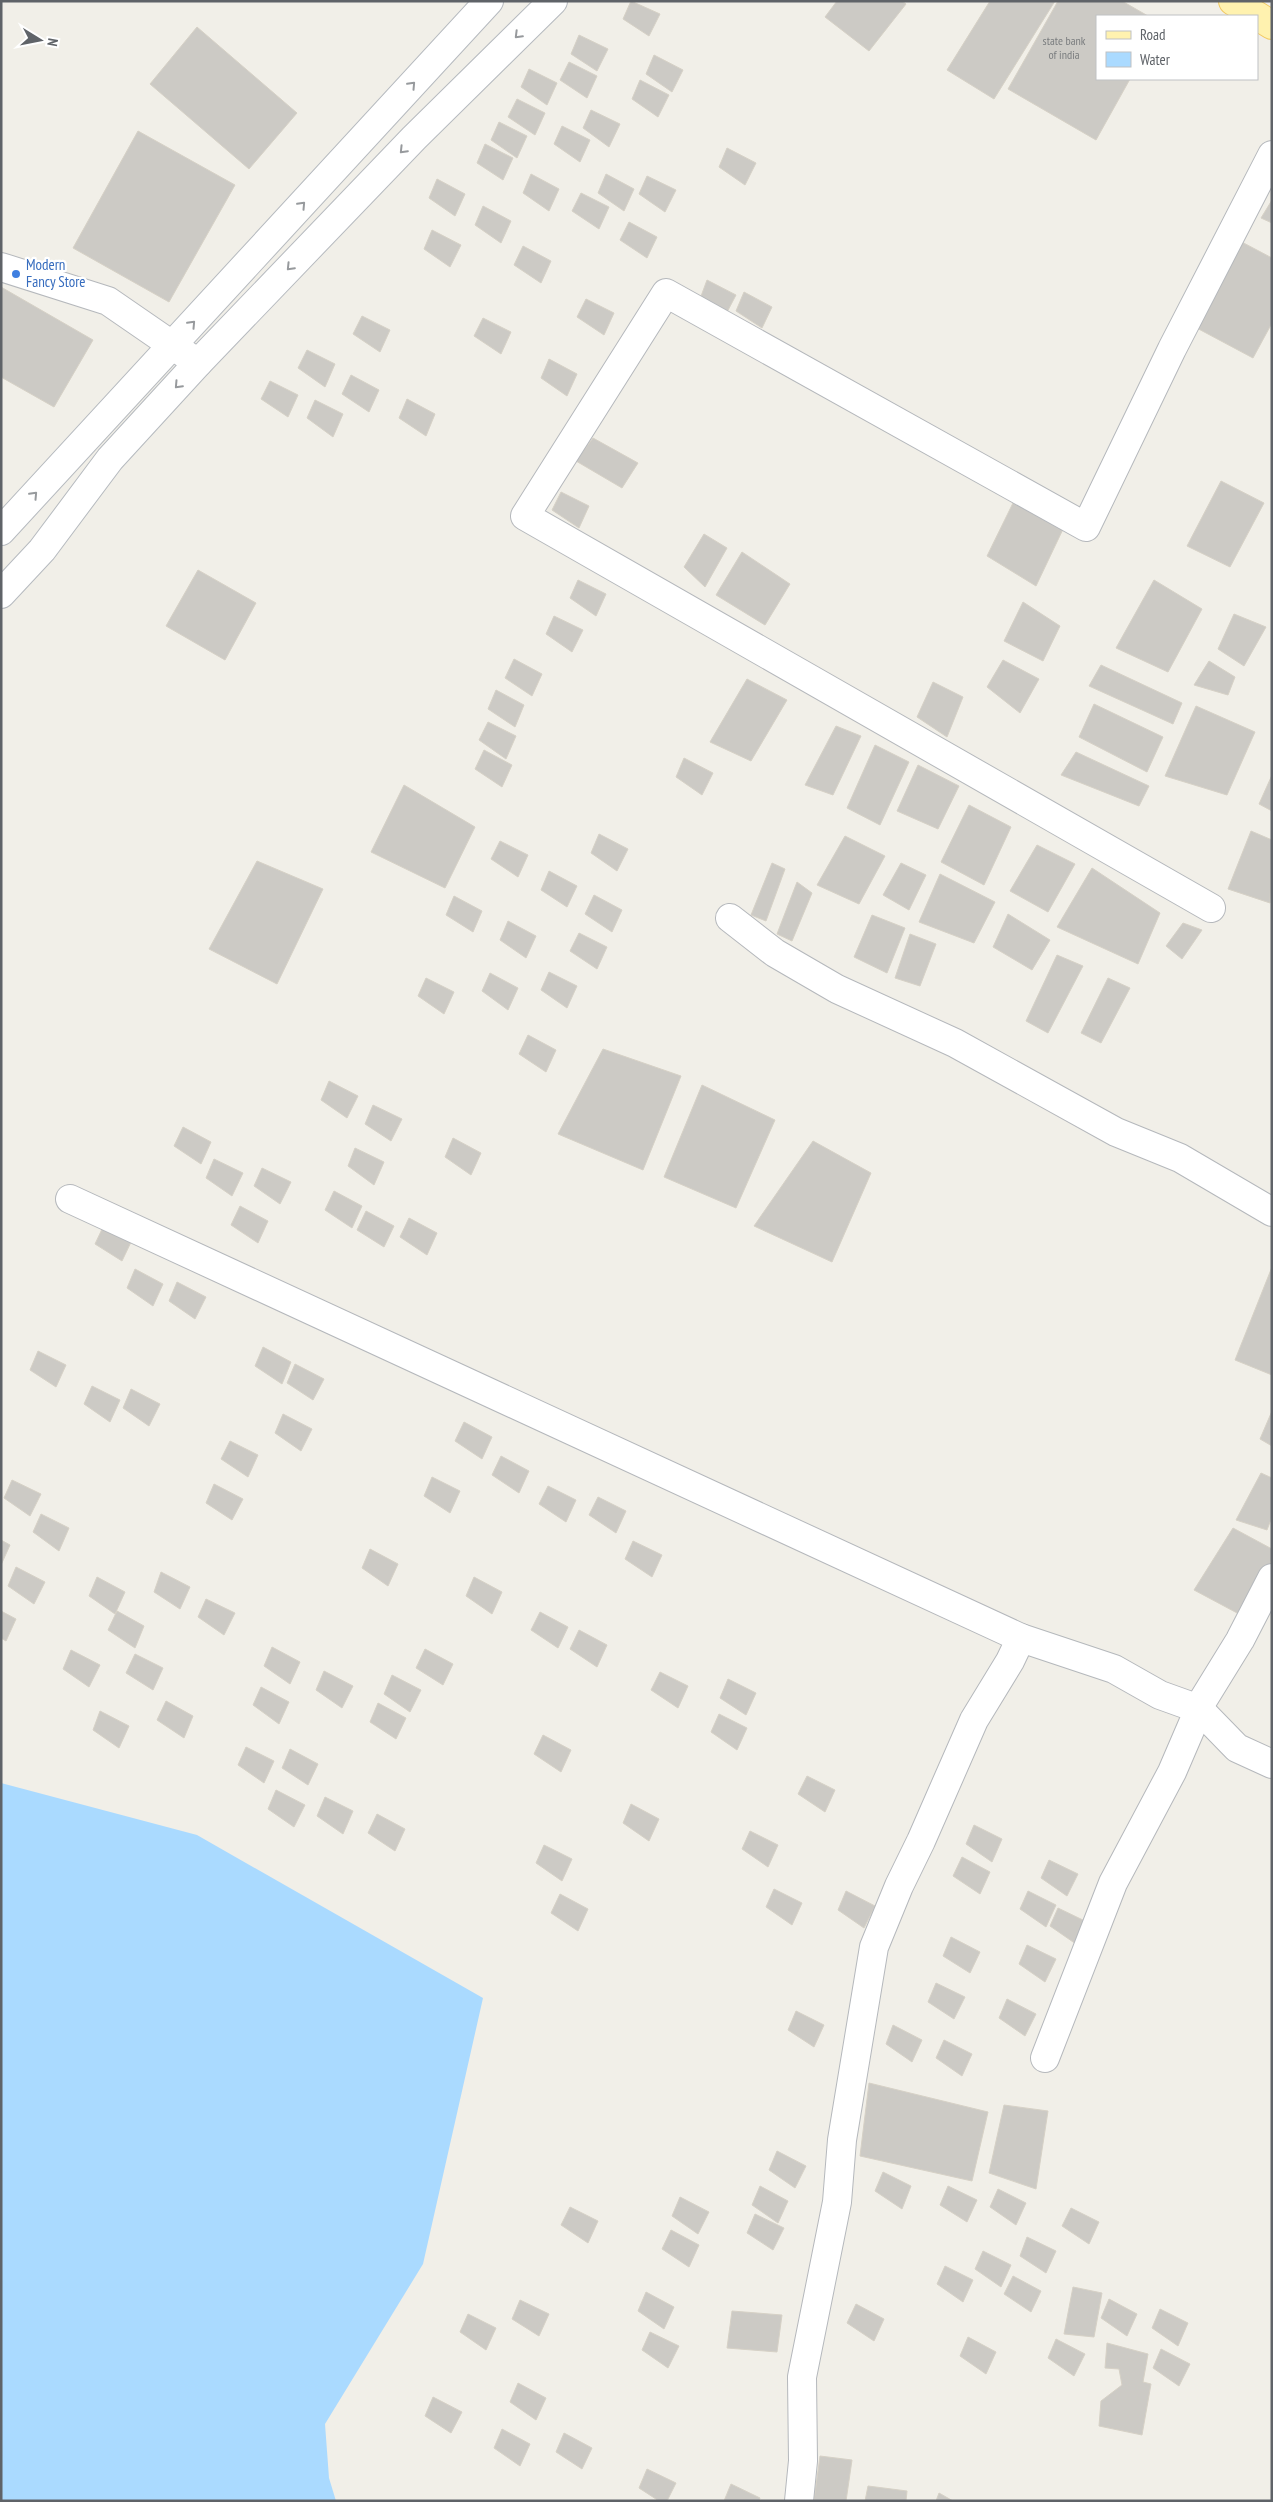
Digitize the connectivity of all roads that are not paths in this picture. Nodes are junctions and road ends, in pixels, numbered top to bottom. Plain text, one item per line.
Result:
1 (490, 1) edge
2 (553, 1) edge
3 (1233, 1) edge
4 (1256, 15) edge
5 (1258, 16) edge
6 (1272, 25) edge
7 (1272, 154) edge
8 (1, 266) edge
9 (172, 345) junction
10 (198, 363) junction
11 (1, 531) edge
12 (1, 594) edge
13 (1211, 908) dead end
14 (730, 918) dead end
15 (70, 1200) dead end
16 (1272, 1212) edge
17 (1272, 1578) edge
18 (1021, 1638) junction
19 (1199, 1709) junction
20 (1272, 1764) edge
21 (1045, 2058) dead end
22 (798, 2501) edge

9 -> 1 street
2 -> 10 street
3 - 4 main road
5 - 6 main road
7 - 13 street
8 - 9 street
9 - 10 street
11 -> 9 street
10 -> 12 street
14 - 16 street
15 - 18 street
17 - 19 street
18 - 19 street
18 - 22 street
19 - 20 street
19 - 21 street

